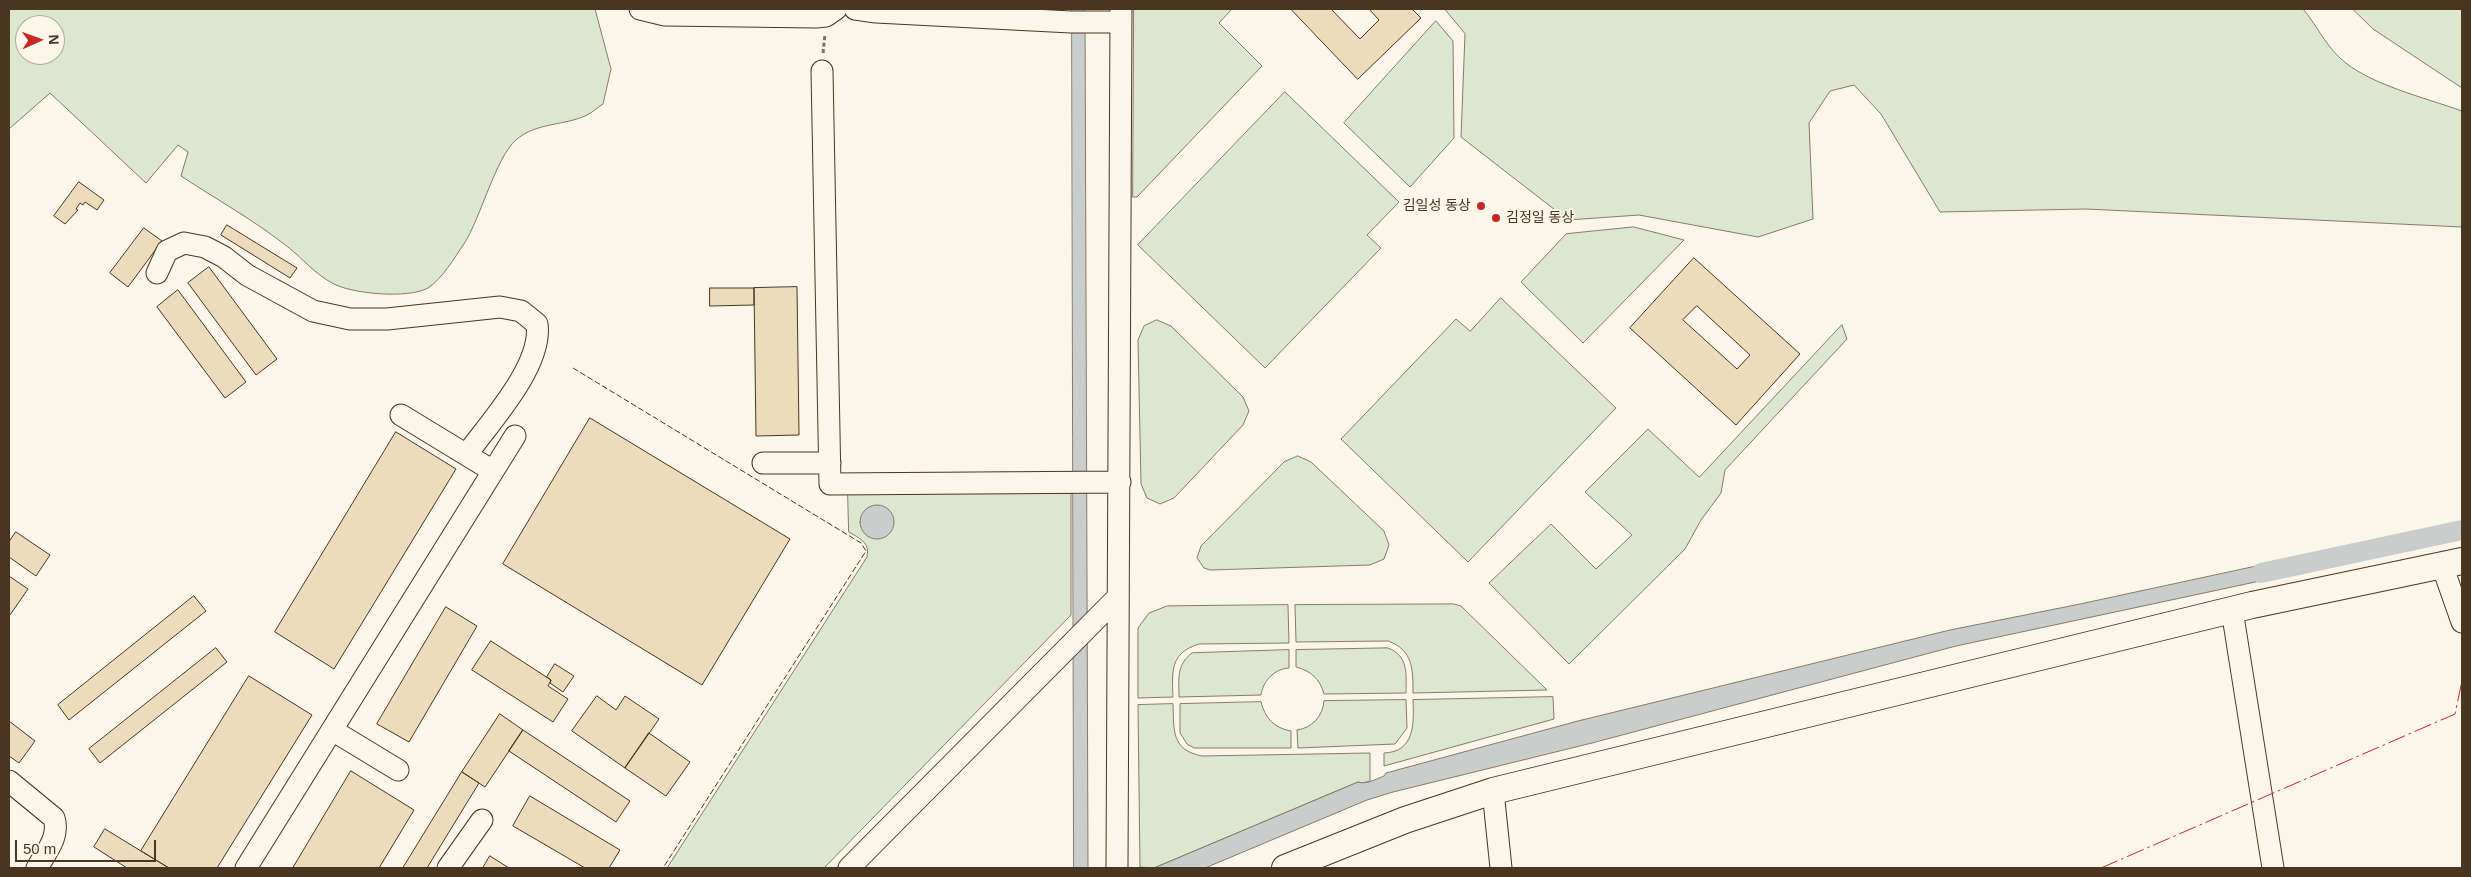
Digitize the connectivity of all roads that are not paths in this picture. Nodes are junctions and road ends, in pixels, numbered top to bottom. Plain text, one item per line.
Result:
1 (640, 9) edge
2 (855, 9) edge
3 (831, 13) edge
4 (1121, 15) edge
5 (822, 71) road end
6 (157, 273) dead end
7 (401, 415) dead end
8 (515, 436) dead end
9 (467, 454) junction
10 (763, 463) dead end
11 (830, 463) junction
12 (493, 470) junction
13 (1120, 482) junction
14 (2452, 563) edge
15 (1118, 597) junction
16 (2232, 610) junction
17 (2462, 622) edge
18 (332, 730) junction
19 (398, 770) dead end
20 (9, 781) edge
21 (1493, 791) junction
22 (482, 820) dead end
23 (37, 868) edge
24 (246, 868) edge
25 (448, 868) edge
26 (849, 868) edge
27 (1117, 868) edge
28 (1285, 868) edge
29 (1501, 868) edge
30 (2273, 868) edge

1 - 3 street
2 - 4 street
4 - 13 street
5 - 11 street
6 - 9 street
7 - 9 street
8 - 12 street
9 - 12 street
10 - 11 street
11 - 13 street
12 - 18 street
13 - 15 street
14 - 16 main road
14 - 17 street
15 - 26 street
15 - 27 street
16 - 21 main road
16 - 30 street
18 - 19 street
18 - 24 street
20 - 23 street
21 - 28 main road
21 - 29 street
22 - 25 street

